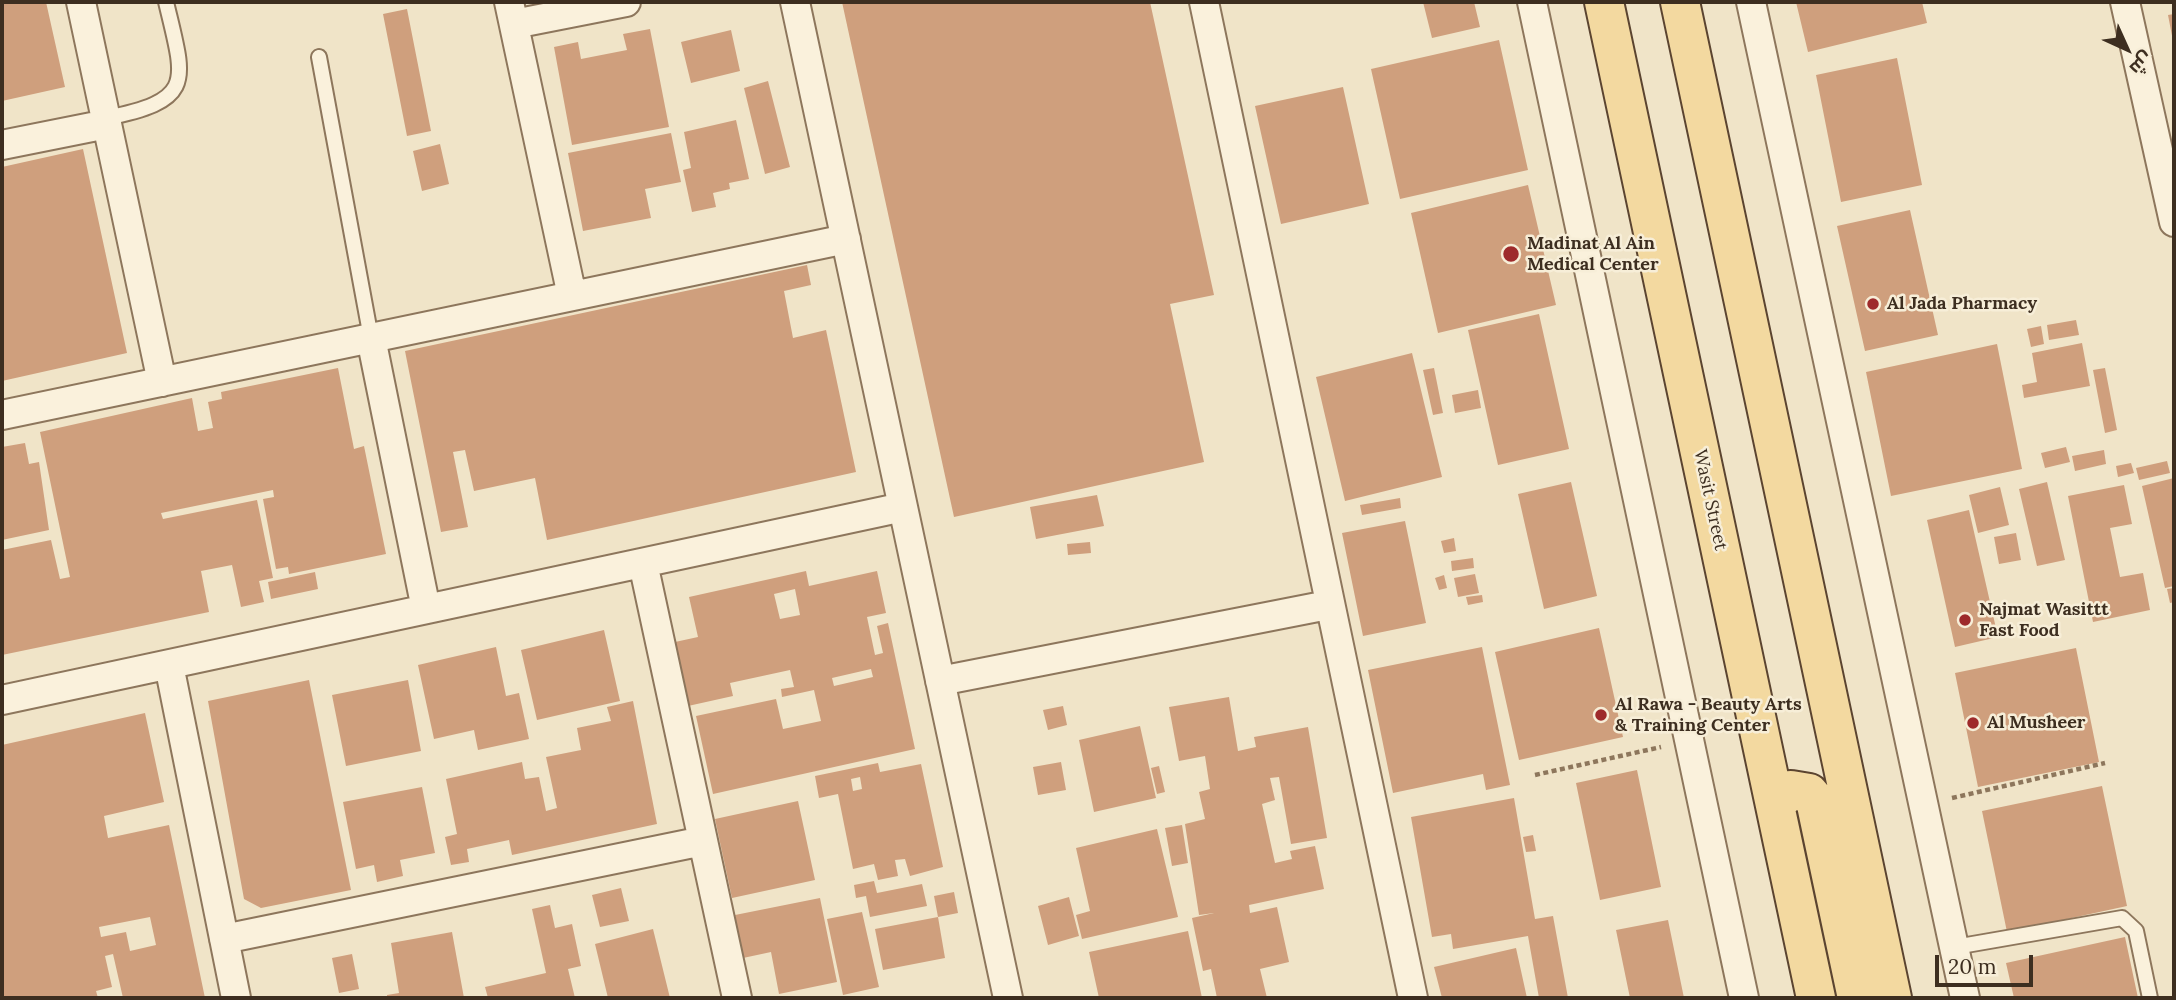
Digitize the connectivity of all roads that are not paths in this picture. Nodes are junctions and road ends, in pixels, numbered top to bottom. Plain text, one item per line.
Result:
1 (80, 2) edge
2 (166, 2) edge
3 (626, 2) edge
4 (795, 2) edge
5 (1204, 2) edge
6 (1532, 2) edge
7 (1604, 2) edge
8 (1680, 2) edge
9 (1751, 2) edge
10 (2125, 2) edge
11 (511, 13) edge
12 (319, 57) dead end
13 (106, 121) junction
14 (2, 145) edge
15 (2174, 222) edge
16 (846, 239) junction
17 (572, 296) junction
18 (371, 338) junction
19 (162, 382) junction
20 (2, 415) edge
21 (903, 507) junction
22 (643, 563) junction
23 (1328, 605) junction
24 (426, 609) junction
25 (169, 665) junction
26 (940, 681) junction
27 (2, 701) edge
28 (1775, 804) junction
29 (703, 841) junction
30 (224, 939) junction
31 (1955, 947) junction
32 (1884, 960) junction
33 (236, 998) edge
34 (737, 998) edge
35 (1008, 998) edge
36 (1413, 998) edge
37 (1744, 998) edge
38 (1816, 998) edge
39 (1857, 998) edge
40 (1892, 998) edge
41 (1913, 998) edge
42 (1965, 998) edge
43 (2150, 998) edge

1 - 13 street
2 - 13 lane
3 - 11 street
4 - 16 street
5 - 23 street
6 - 37 street
7 - 28 main road, Wasit Street
8 - 32 main road
9 - 31 street
10 - 15 street
11 - 17 street
12 - 18 lane
13 - 14 street
13 - 19 street
16 - 17 street
16 - 21 street
17 - 18 street
18 - 19 street
18 - 24 street
19 - 20 street
21 - 22 street
21 - 26 street
22 - 24 street
22 - 29 street
23 - 26 street
23 - 36 street
24 - 25 street
25 - 27 street
25 - 30 street
26 - 35 street
28 - 38 main road, Wasit Street
28 - 39 main road
29 - 30 street
29 - 34 street
30 - 33 street
31 - 42 street
31 - 43 lane
32 - 40 main road
32 - 41 main road

